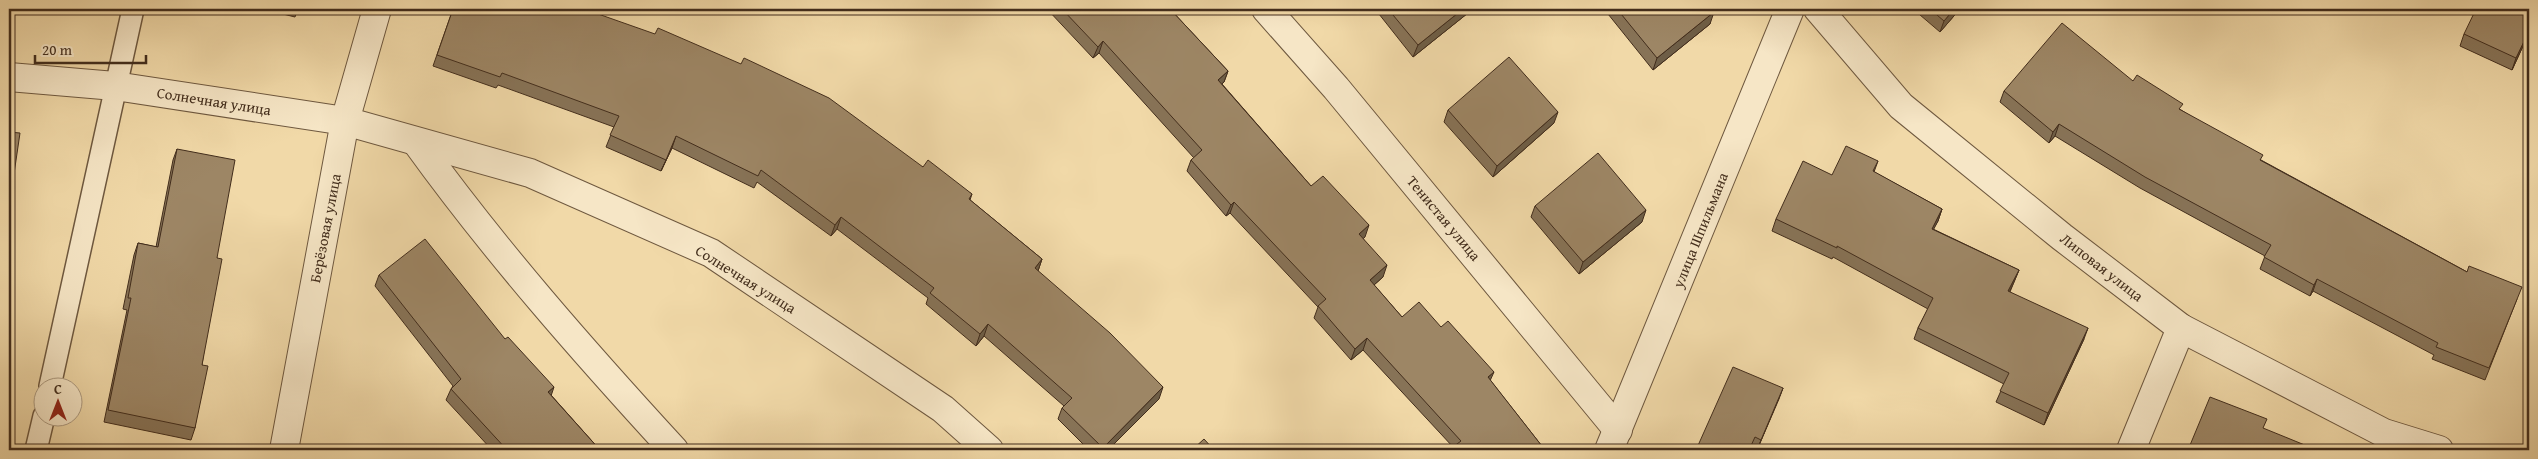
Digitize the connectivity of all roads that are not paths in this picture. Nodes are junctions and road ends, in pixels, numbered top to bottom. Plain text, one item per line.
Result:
1 (133, 9) edge
2 (377, 9) edge
3 (1266, 9) edge
4 (1790, 9) edge
5 (1818, 9) edge
6 (9, 77) edge
7 (115, 86) junction
8 (345, 121) junction
9 (417, 143) junction
10 (2181, 328) junction
11 (52, 376) edge
12 (42, 426) edge
13 (1614, 440) edge
14 (36, 450) edge
15 (284, 450) edge
16 (674, 450) edge
17 (989, 450) edge
18 (2131, 450) edge
19 (2439, 450) edge

1 - 7 lane
2 - 8 street, Берёзовая улица
3 - 13 street, Тенистая улица
4 - 13 street, улица Шпильмана
5 - 10 street, Липовая улица
6 - 7 street, Солнечная улица
7 - 8 street, Солнечная улица
7 - 11 lane
8 - 9 street, Солнечная улица
8 - 15 street, Берёзовая улица
9 - 16 street
9 - 17 street, Солнечная улица
10 - 18 street
10 - 19 street, Липовая улица
12 - 14 lane

